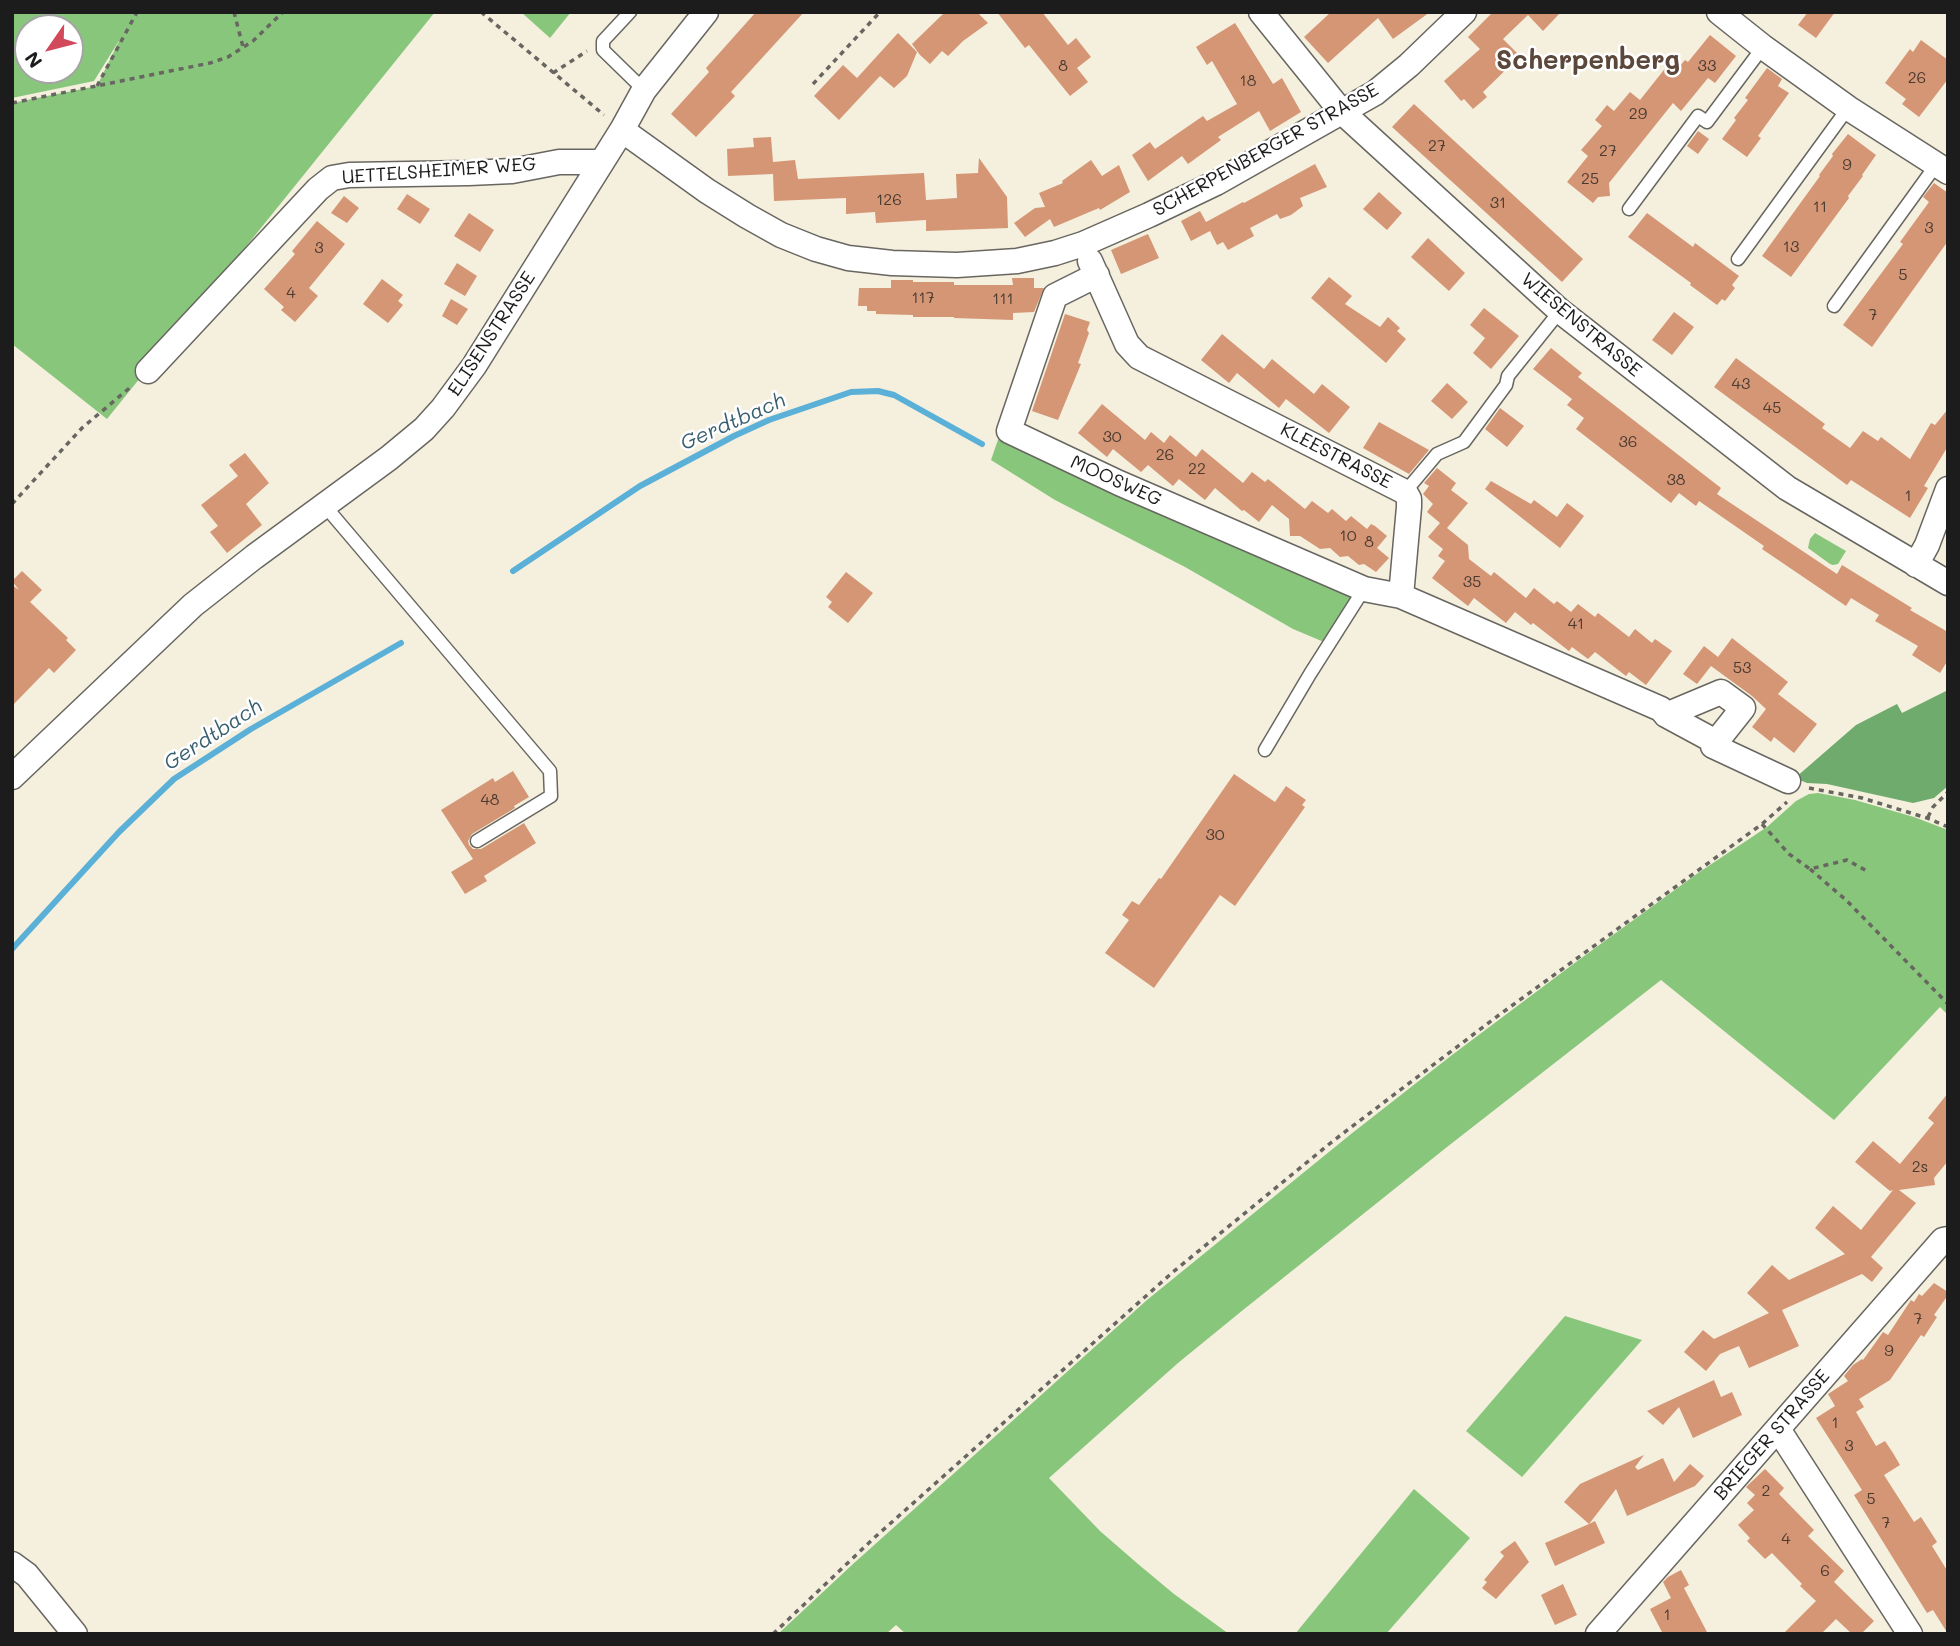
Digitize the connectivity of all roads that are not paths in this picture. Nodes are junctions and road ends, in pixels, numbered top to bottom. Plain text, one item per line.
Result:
1 (629, 12) edge
2 (706, 12) edge
3 (1261, 12) edge
4 (1464, 12) edge
5 (1719, 12) edge
6 (1763, 47) junction
7 (644, 90) junction
8 (1848, 108) junction
9 (1340, 111) junction
10 (622, 130) junction
11 (602, 162) junction
12 (1942, 169) edge
13 (1629, 209) dead end
14 (1083, 244) junction
15 (1738, 259) dead end
16 (1097, 275) junction
17 (1834, 306) dead end
18 (1560, 312) junction
19 (148, 371) road end
20 (1948, 489) edge
21 (1405, 492) junction
22 (325, 506) junction
23 (1916, 565) junction
24 (1948, 583) edge
25 (1364, 589) junction
26 (1401, 596) junction
27 (1666, 715) junction
28 (1716, 742) junction
29 (1265, 750) dead end
30 (12, 778) edge
31 (1794, 784) road end
32 (477, 841) dead end
33 (1948, 1239) edge
34 (1778, 1429) junction
35 (12, 1564) edge
36 (1621, 1624) edge
37 (75, 1634) edge
38 (1598, 1634) edge
39 (1910, 1634) edge

1 - 7 lane
2 - 7 street, ELISENSTRASSE
3 - 9 street, WIESENSTRASSE
4 - 9 street, SCHERPENBERGER STRASSE
5 - 6 street
6 - 8 street
6 - 13 lane
7 - 10 street, ELISENSTRASSE
8 - 12 street
8 - 15 lane
9 - 14 street, SCHERPENBERGER STRASSE
9 - 18 street, WIESENSTRASSE
10 - 11 street, ELISENSTRASSE
10 - 14 street, SCHERPENBERGER STRASSE
11 - 19 street, UETTELSHEIMER WEG
11 - 22 street, ELISENSTRASSE
12 - 17 lane
14 - 16 street, KLEESTRASSE
16 - 21 street, KLEESTRASSE
16 - 25 street, MOOSWEG
18 - 21 lane
18 - 23 street, WIESENSTRASSE
20 - 23 street
21 - 26 street, KLEESTRASSE
22 - 30 street, ELISENSTRASSE
22 - 32 lane
23 - 24 street, WIESENSTRASSE
25 - 26 street, MOOSWEG
25 - 29 lane
26 - 27 street
27 - 28 street
27 - 28 street
28 - 31 street
33 - 34 street, BRIEGER STRASSE
34 - 36 street, BRIEGER STRASSE
34 - 39 street
35 - 37 street
36 - 38 street, BRIEGER STRASSE

